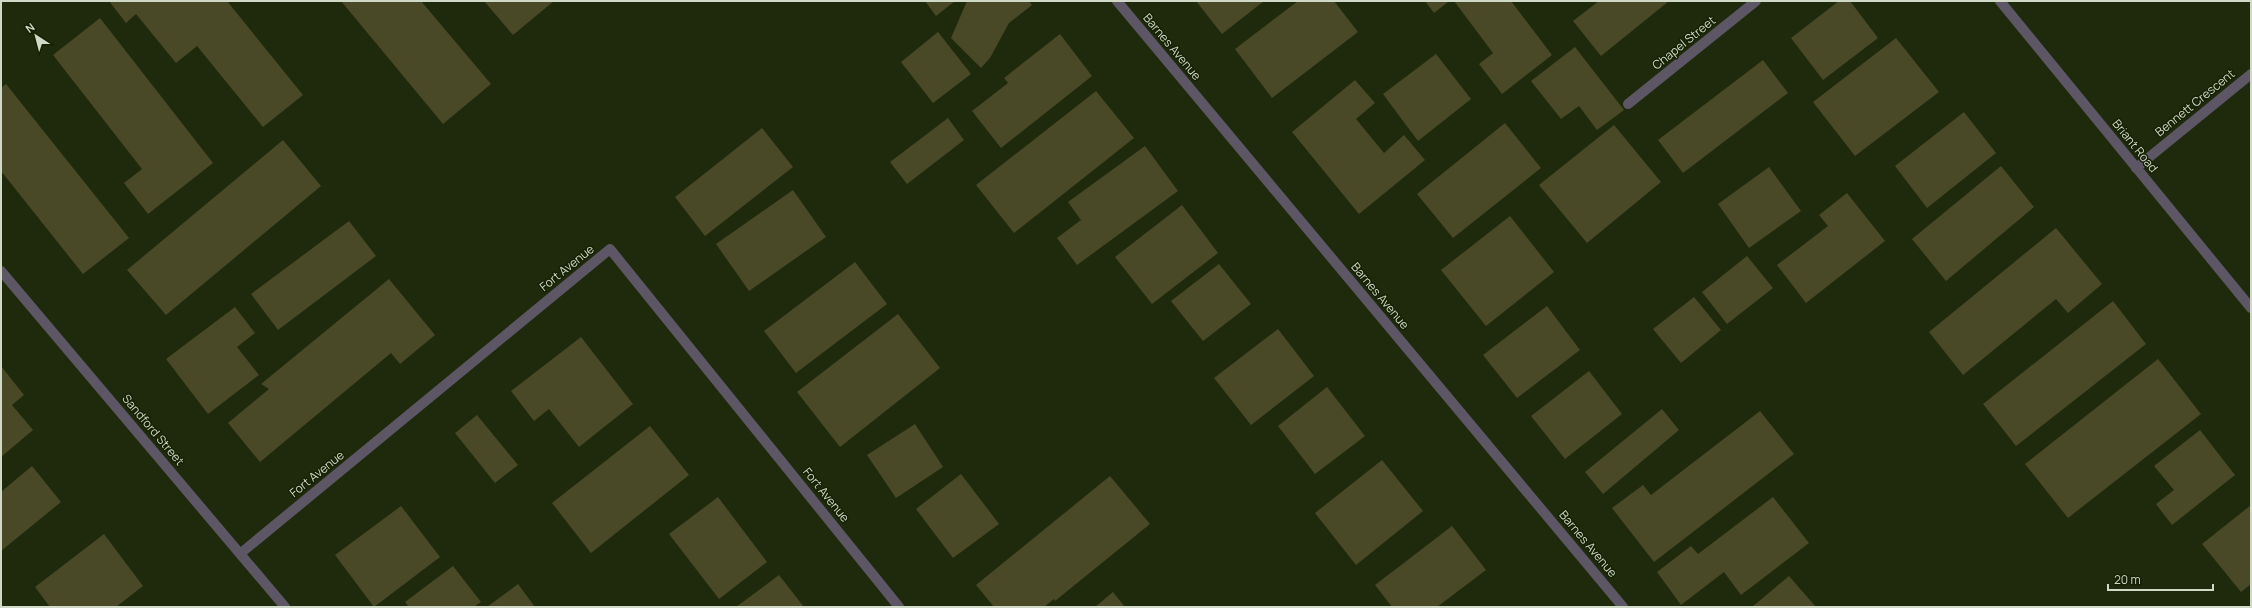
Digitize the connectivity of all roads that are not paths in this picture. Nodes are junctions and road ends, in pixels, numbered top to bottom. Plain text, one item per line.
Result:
1 (1117, 1) edge
2 (1756, 1) edge
3 (2000, 1) edge
4 (2251, 74) edge
5 (1628, 104) dead end
6 (2136, 168) junction
7 (1, 271) edge
8 (2251, 308) edge
9 (241, 553) junction
10 (285, 607) edge
11 (899, 607) edge
12 (1623, 607) edge

1 - 12 street, Barnes Avenue
2 - 5 street, Chapel Street
3 - 6 street, Briant Road
4 - 6 street, Bennett Crescent
6 - 8 street, Briant Road
7 - 9 street, Sandford Street
9 - 10 street, Sandford Street
9 - 11 street, Fort Avenue

